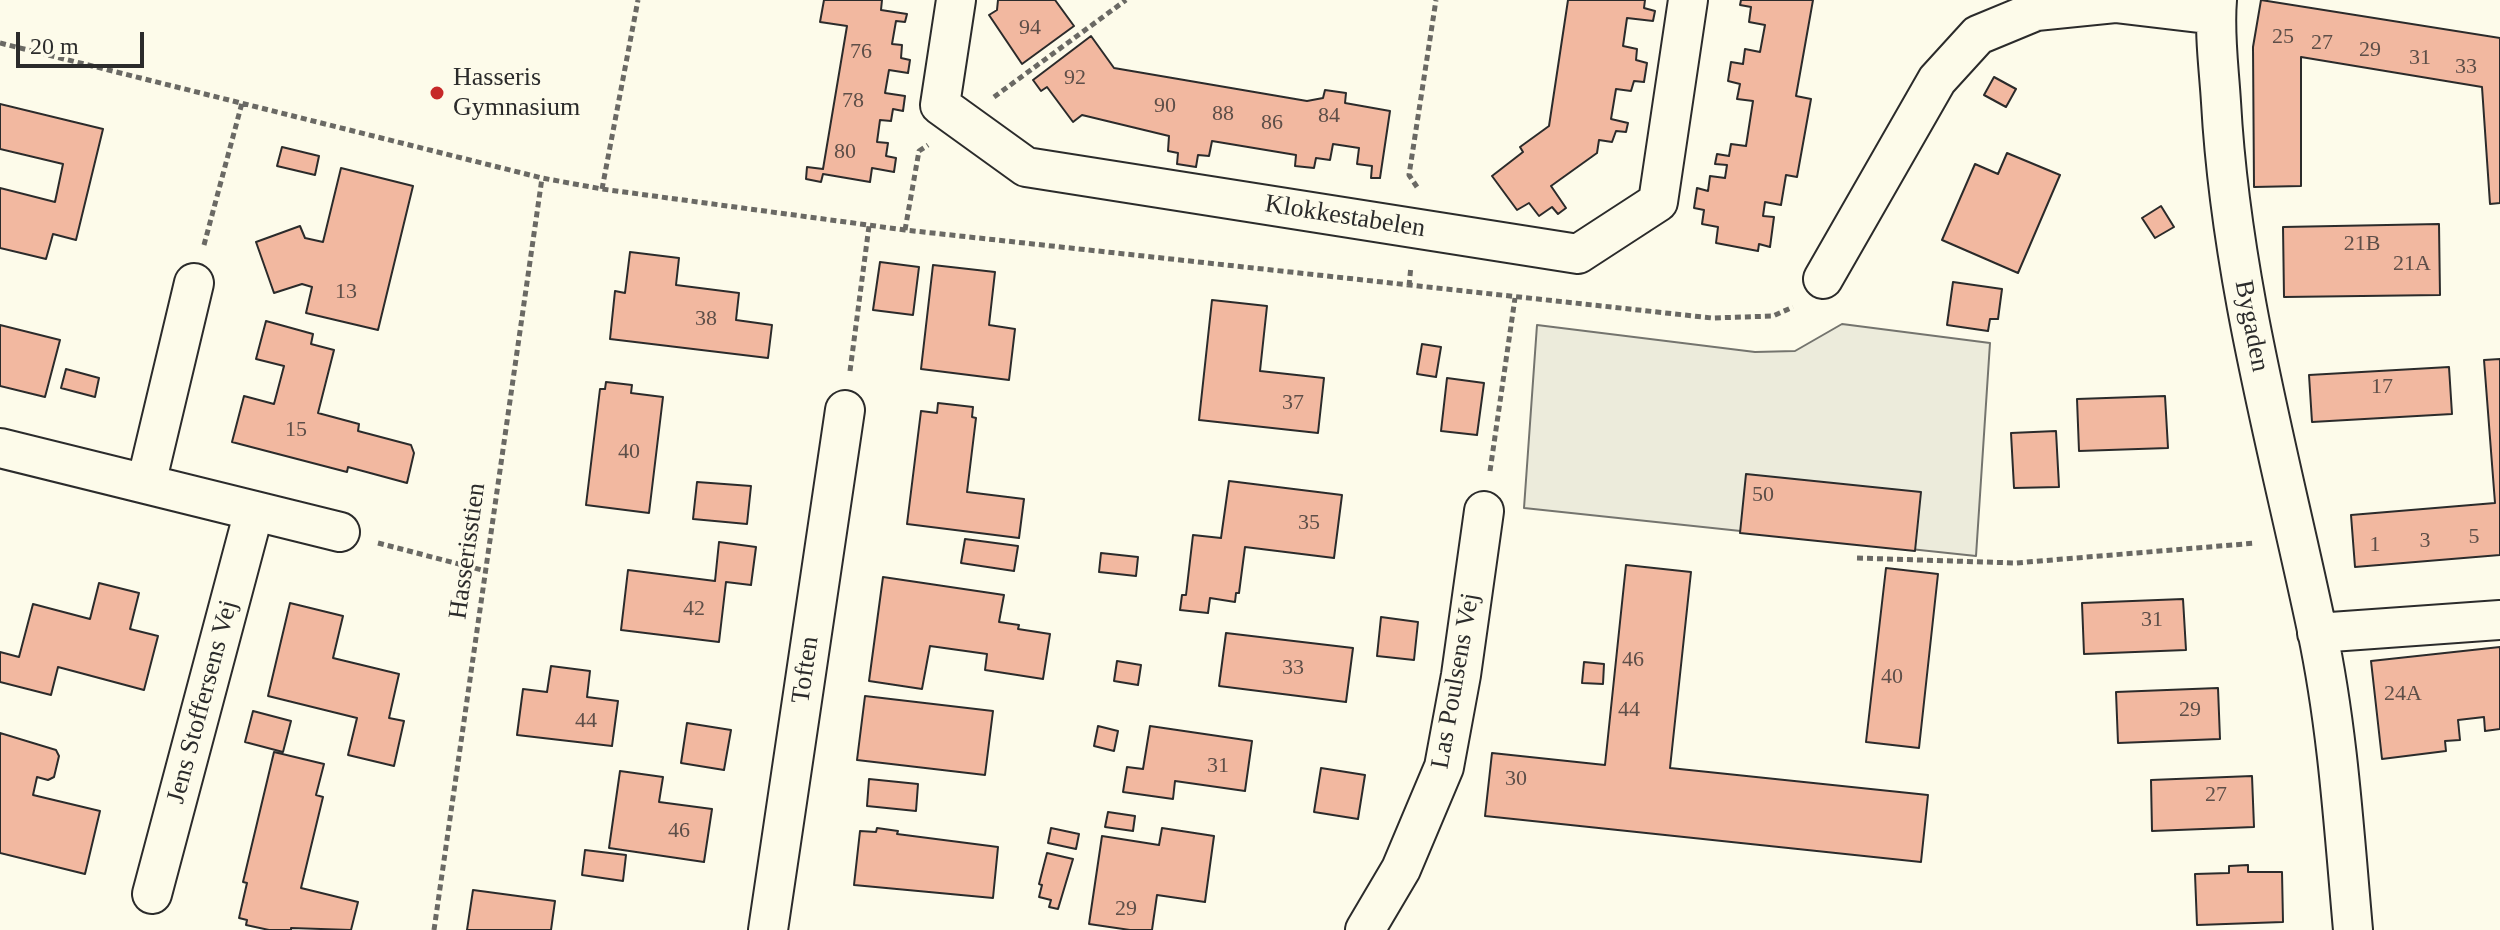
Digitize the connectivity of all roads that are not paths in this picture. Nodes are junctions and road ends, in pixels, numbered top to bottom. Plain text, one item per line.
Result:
1 (956, 0) edge
2 (1688, 0) edge
3 (2216, 8) edge
4 (1823, 279) road end
5 (194, 283) road end
6 (845, 410) road end
7 (0, 448) edge
8 (146, 484) junction
9 (254, 511) junction
10 (1484, 511) road end
11 (340, 532) road end
12 (2500, 620) edge
13 (2317, 633) junction
14 (152, 894) dead end
15 (768, 930) edge
16 (1365, 930) edge
17 (2353, 930) edge

1 - 2 street, Klokkestabelen
3 - 4 street, Bygaden
3 - 13 street, Bygaden
5 - 8 street
6 - 15 street, Toften
7 - 8 street
8 - 9 street
9 - 11 street
9 - 14 street, Jens Stoffersens Vej
10 - 16 street, Las Poulsens Vej
12 - 13 street
13 - 17 street, Bygaden

